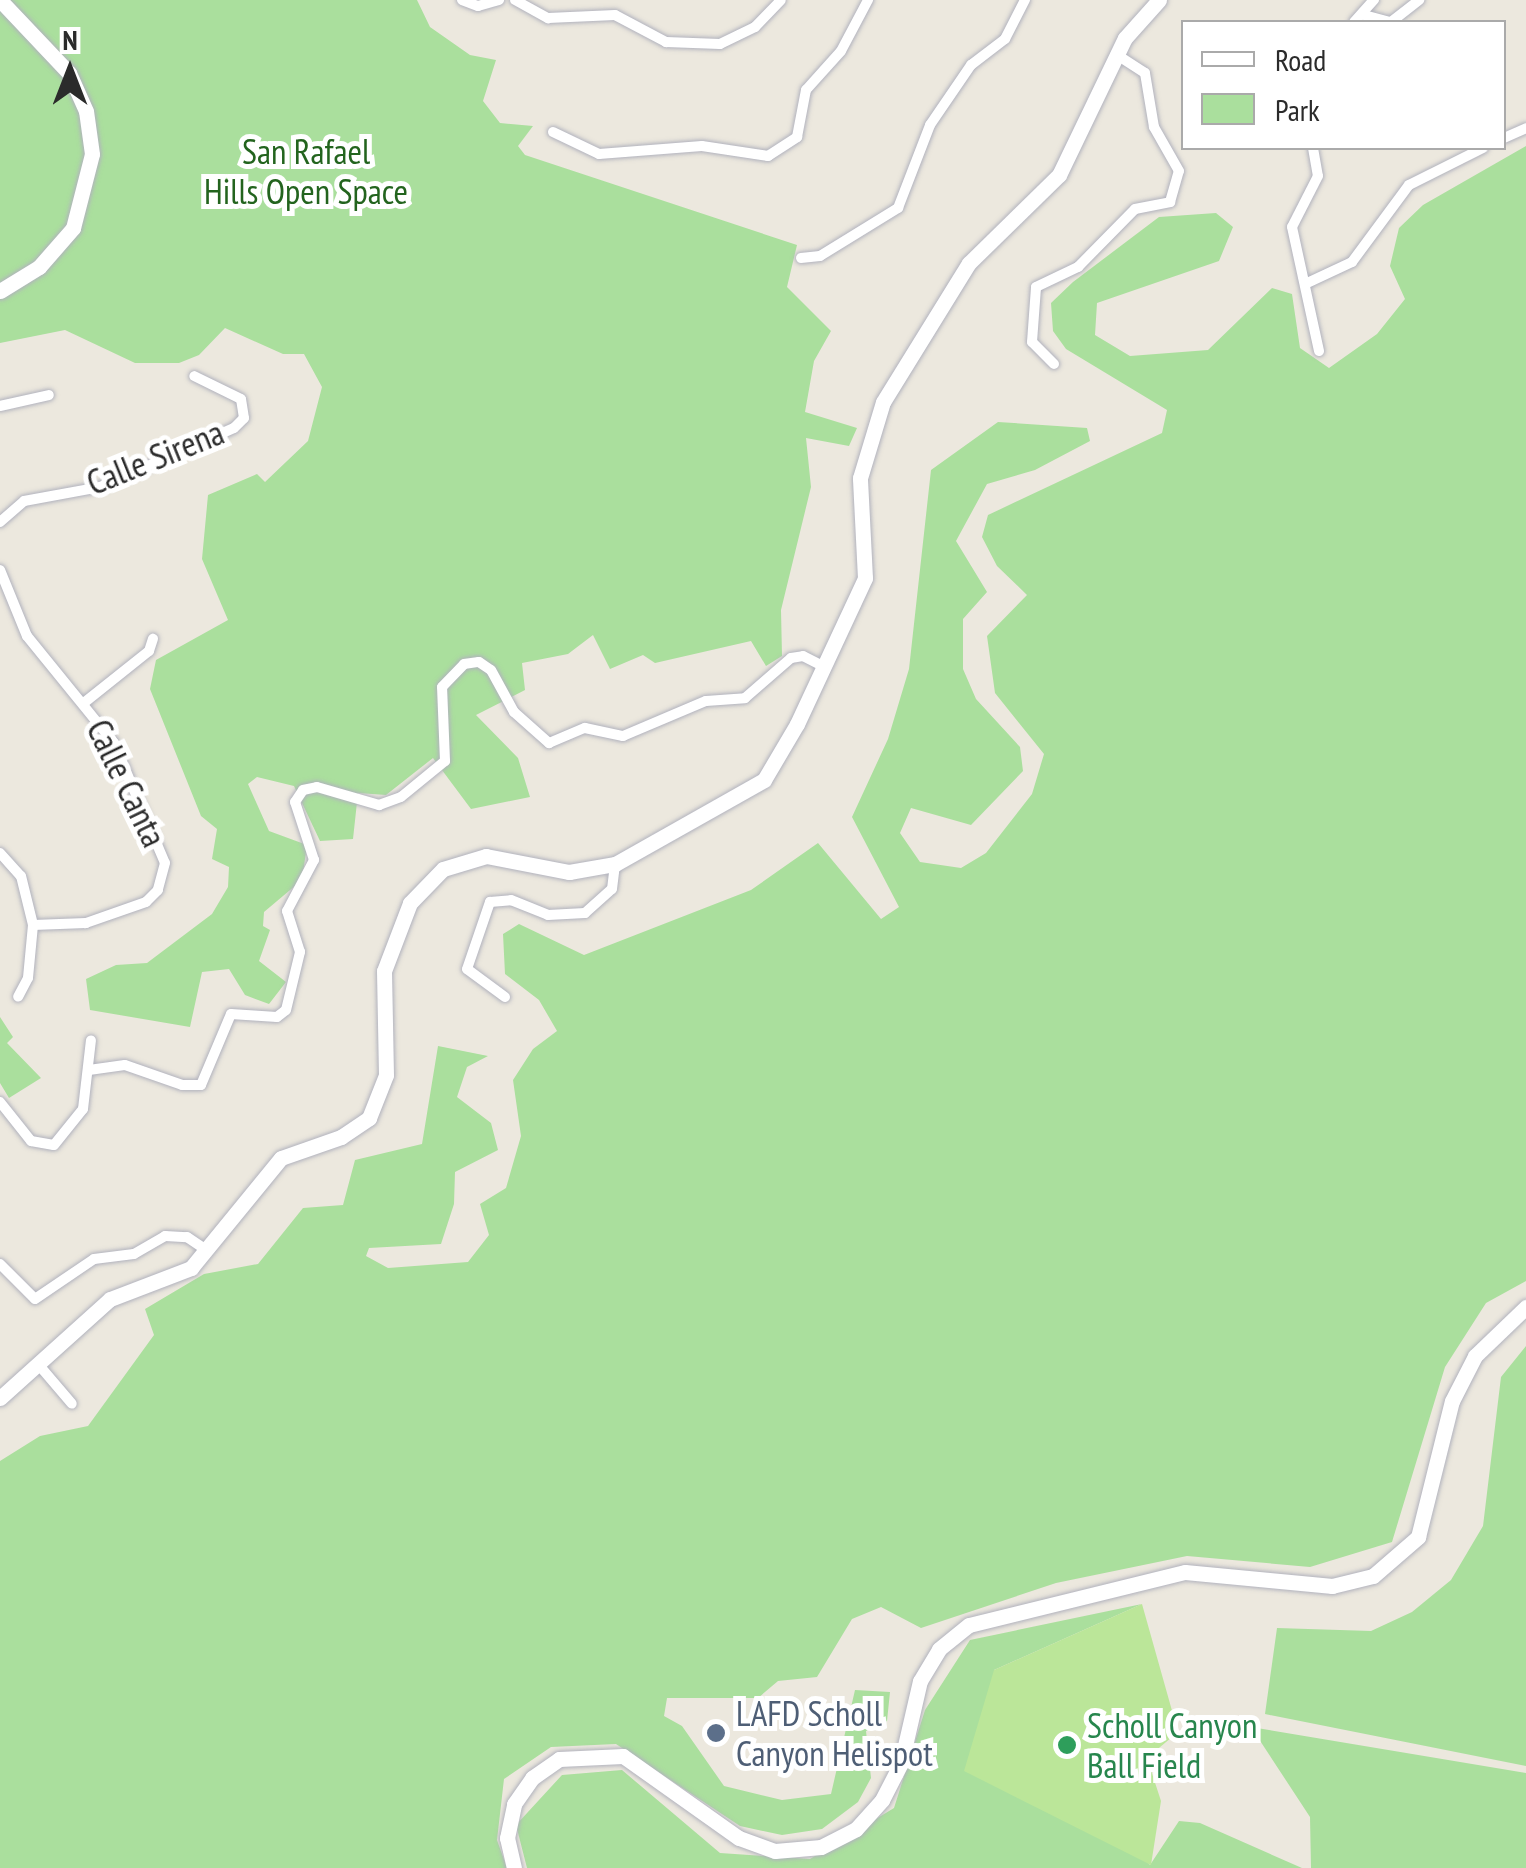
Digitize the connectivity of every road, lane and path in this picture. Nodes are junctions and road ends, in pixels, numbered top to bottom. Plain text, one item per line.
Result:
1 (0, 0) edge
2 (462, 0) edge
3 (500, 0) edge
4 (514, 0) edge
5 (781, 0) edge
6 (868, 0) edge
7 (1025, 0) edge
8 (1159, 0) edge
9 (1374, 0) edge
10 (1419, 0) edge
11 (1359, 19) edge
12 (1394, 20) edge
13 (1116, 54) junction
14 (553, 132) dead end
15 (1313, 150) edge
16 (1480, 150) edge
17 (800, 258) dead end
18 (1305, 284) junction
19 (0, 291) edge
20 (1319, 351) dead end
21 (1054, 364) dead end
22 (194, 376) dead end
23 (48, 395) dead end
24 (0, 406) edge
25 (0, 522) edge
26 (0, 570) edge
27 (153, 639) dead end
28 (825, 666) junction
29 (85, 702) junction
30 (0, 853) edge
31 (614, 864) junction
32 (33, 925) junction
33 (18, 997) dead end
34 (505, 997) dead end
35 (92, 1040) dead end
36 (89, 1070) junction
37 (0, 1102) edge
38 (208, 1251) junction
39 (0, 1264) edge
40 (1526, 1307) edge
41 (38, 1364) junction
42 (0, 1398) edge
43 (72, 1404) dead end
44 (514, 1868) edge

1 - 19 main road
2 - 3 street
4 - 5 street
6 - 14 street
7 - 17 street
8 - 13 main road
9 - 11 street
10 - 12 street
13 - 21 street
13 - 28 main road
15 - 18 street
16 - 18 street
18 - 20 street
22 - 25 street, Calle Sirena
23 - 24 street
26 - 29 street, Calle Canta
27 - 29 street
28 - 31 main road
28 - 36 street
29 - 32 street, Calle Canta
30 - 32 street
31 - 34 street
31 - 38 main road
32 - 33 street
35 - 36 street
36 - 37 street
38 - 39 street
38 - 41 main road
40 - 44 main road
41 - 42 main road
41 - 43 street

